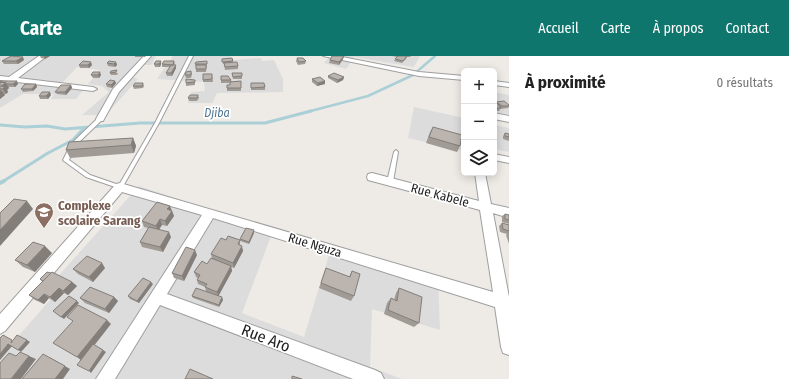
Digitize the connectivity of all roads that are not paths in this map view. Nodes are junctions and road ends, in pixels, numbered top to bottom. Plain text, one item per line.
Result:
1 (44, 56) edge
2 (148, 56) edge
3 (191, 56) edge
4 (326, 56) edge
5 (461, 77) edge
6 (0, 78) edge
7 (11, 79) junction
8 (497, 83) edge
9 (509, 85) edge
10 (93, 89) dead end
11 (497, 117) edge
12 (100, 119) joint
13 (509, 119) edge
14 (396, 152) dead end
15 (497, 158) edge
16 (509, 160) edge
17 (481, 176) edge
18 (372, 177) dead end
19 (390, 182) junction
20 (120, 188) junction
21 (487, 207) junction
22 (210, 213) junction
23 (509, 213) edge
24 (157, 297) junction
25 (506, 303) edge
26 (0, 326) edge
27 (509, 347) edge
28 (105, 379) edge
29 (375, 379) edge

1 - 7 street
2 - 12 street
3 - 20 lane
4 - 5 street
6 - 7 street
7 - 10 street
8 - 9 street
11 - 13 street
12 - 20 lane
14 - 19 lane
15 - 16 street
17 - 21 street
18 - 19 street, Rue Kabele
19 - 21 street, Rue Kabele
20 - 22 street, Rue Nguza
20 - 26 street
21 - 23 street, Rue Kabele
21 - 25 street
22 - 24 street
22 - 25 street, Rue Nguza
24 - 28 street
24 - 29 street, Rue Aro
25 - 27 street

